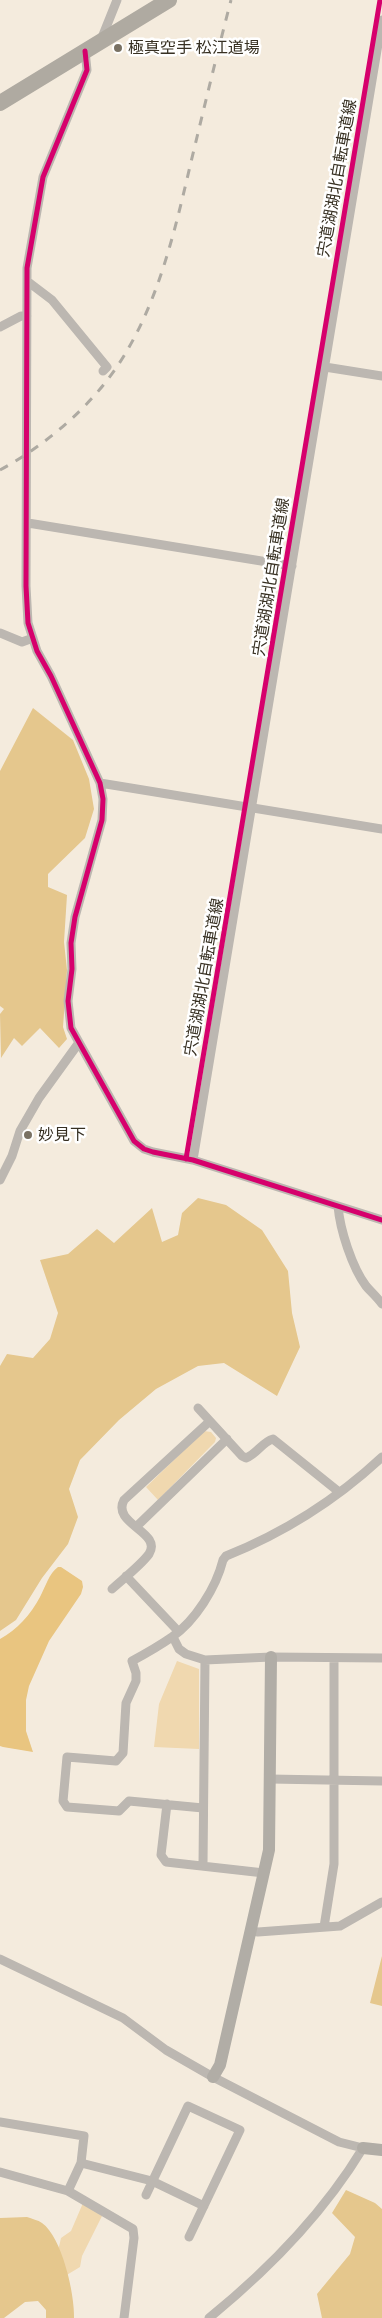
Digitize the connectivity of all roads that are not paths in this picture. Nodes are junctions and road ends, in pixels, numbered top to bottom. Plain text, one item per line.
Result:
1 (117, 0) edge
2 (169, 0) edge
3 (382, 20) edge
4 (101, 41) junction
5 (85, 51) junction
6 (0, 103) edge
7 (27, 281) junction
8 (27, 316) junction
9 (0, 327) edge
10 (324, 367) junction
11 (103, 371) dead end
12 (382, 376) edge
13 (28, 523) junction
14 (292, 566) junction
15 (0, 633) edge
16 (33, 638) junction
17 (100, 783) junction
18 (252, 808) junction
19 (382, 829) edge
20 (78, 1044) junction
21 (193, 1160) junction
22 (0, 1180) edge
23 (338, 1206) junction
24 (382, 1220) edge
25 (382, 1304) edge
26 (198, 1408) dead end
27 (210, 1421) junction
28 (226, 1439) junction
29 (382, 1458) edge
30 (339, 1492) junction
31 (136, 1527) junction
32 (126, 1576) junction
33 (112, 1589) dead end
34 (176, 1634) junction
35 (271, 1657) junction
36 (334, 1658) junction
37 (382, 1658) edge
38 (205, 1660) junction
39 (270, 1779) junction
40 (335, 1781) junction
41 (382, 1781) edge
42 (167, 1804) junction
43 (203, 1808) junction
44 (202, 1865) junction
45 (264, 1873) junction
46 (382, 1902) edge
47 (324, 1927) junction
48 (251, 1931) junction
49 (0, 1959) edge
50 (213, 2078) junction
51 (0, 2122) edge
52 (363, 2148) junction
53 (382, 2150) edge
54 (81, 2162) junction
55 (0, 2172) edge
56 (152, 2181) junction
57 (68, 2191) junction
58 (146, 2195) dead end
59 (204, 2206) junction
60 (190, 2237) dead end
61 (124, 2318) edge
62 (209, 2318) edge

1 - 4 street
2 - 4 highway
3 - 10 street
4 - 5 highway
5 - 6 highway
5 - 7 street
7 - 8 street
7 - 11 street
8 - 9 street
8 - 13 street
10 - 12 street
10 - 14 street
13 - 14 street
13 - 16 street
14 - 18 street
15 - 16 street
16 - 17 street
17 - 18 street
17 - 20 street
18 - 19 street
18 - 21 street
20 - 21 street
20 - 22 street
21 - 23 street
23 - 24 street
23 - 25 street
26 - 27 street
27 - 28 street
27 - 31 street
28 - 30 street
28 - 31 street
29 - 30 street
30 - 34 street
31 - 32 street
32 - 33 street
32 - 34 street
34 - 38 street
34 - 42 street
35 - 36 street
35 - 38 street
35 - 39 street
36 - 37 street
36 - 40 street
38 - 43 street
39 - 40 street
39 - 45 street
40 - 41 street
40 - 47 street
42 - 43 street
42 - 44 street
43 - 44 street
44 - 45 street
45 - 48 street
46 - 47 street
47 - 48 street
48 - 50 street
49 - 50 street
50 - 52 street
51 - 54 street
52 - 53 street
52 - 62 street
54 - 56 street
54 - 57 street
55 - 57 street
56 - 58 street
56 - 59 street
56 - 59 street
57 - 61 street
59 - 60 street

